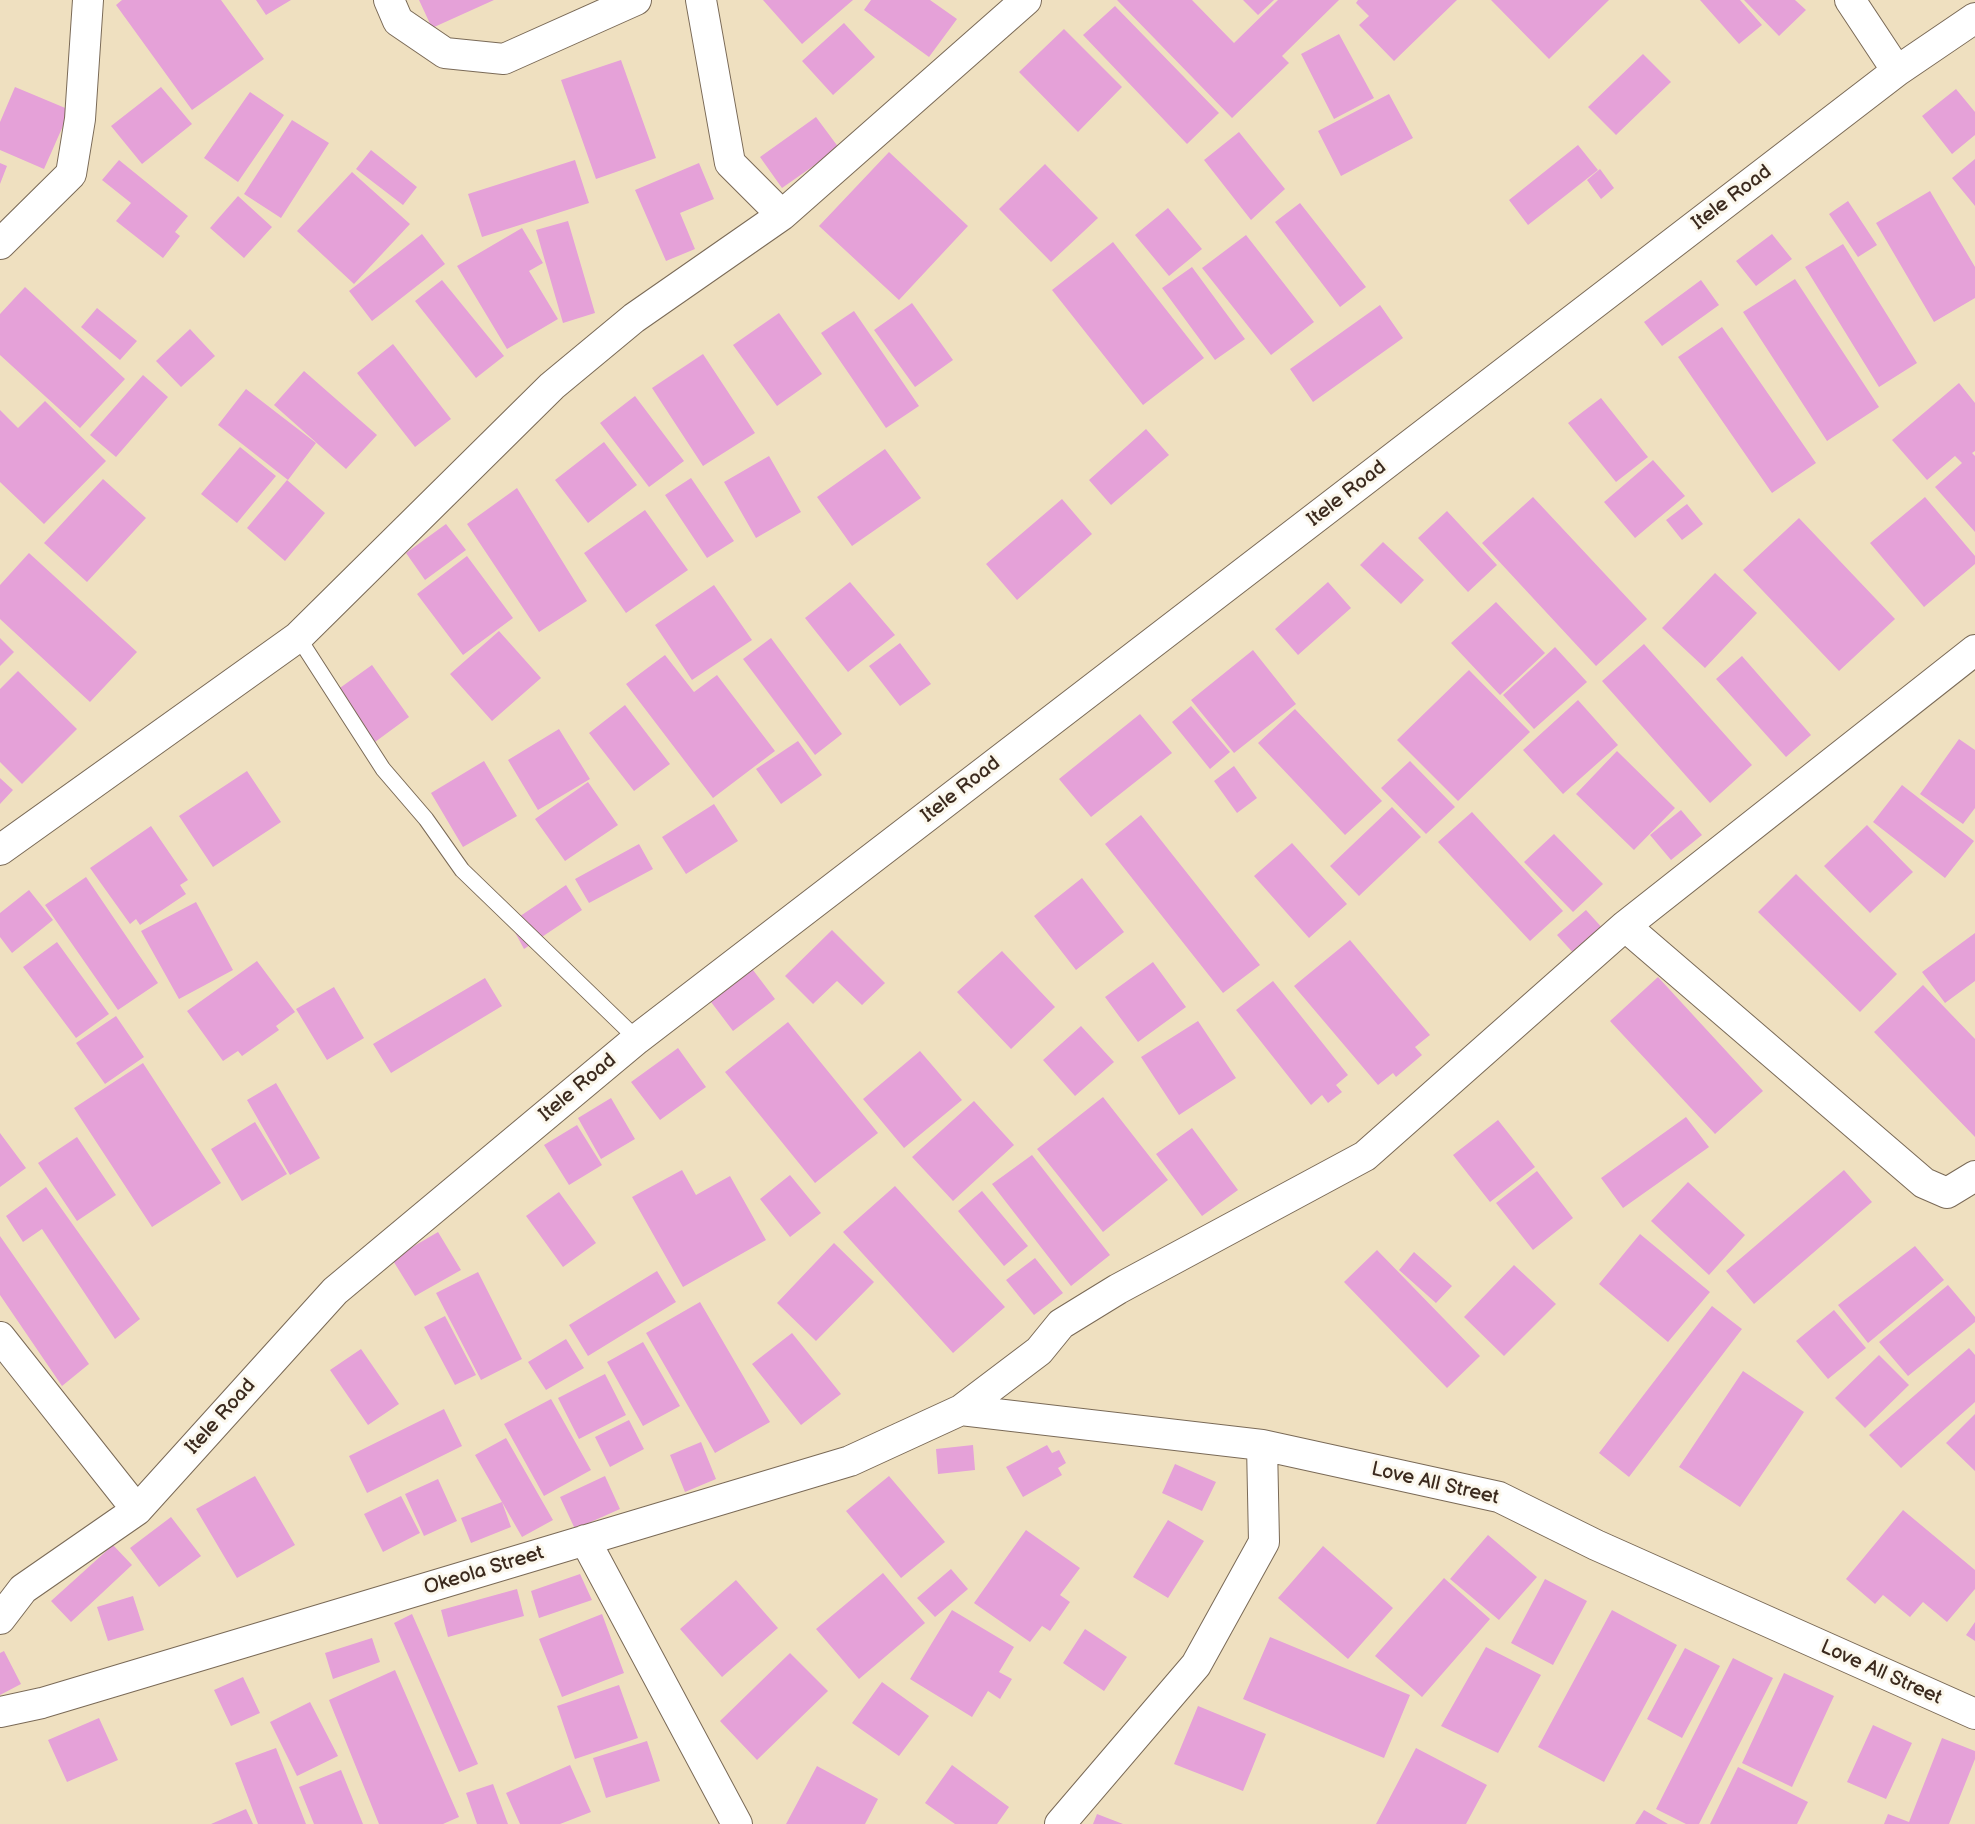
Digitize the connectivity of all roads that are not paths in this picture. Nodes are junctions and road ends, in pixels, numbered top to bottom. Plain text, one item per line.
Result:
1 (88, 0) edge
2 (389, 0) edge
3 (636, 0) edge
4 (701, 0) edge
5 (1026, 0) edge
6 (1850, 0) edge
7 (1975, 18) edge
8 (1898, 71) junction
9 (782, 215) junction
10 (0, 244) edge
11 (298, 637) junction
12 (1975, 650) edge
13 (0, 849) edge
14 (1625, 926) junction
15 (637, 1039) junction
16 (1975, 1176) edge
17 (0, 1337) edge
18 (961, 1410) junction
19 (1262, 1445) junction
20 (137, 1510) junction
21 (585, 1540) junction
22 (0, 1619) edge
23 (0, 1712) edge
24 (1975, 1714) edge
25 (737, 1824) edge
26 (1060, 1824) edge

1 - 10 street
2 - 3 street
4 - 9 street
5 - 9 street
6 - 8 street
7 - 8 street, Itele Road
8 - 15 street, Itele Road
9 - 11 street
11 - 13 street
11 - 15 lane
12 - 14 street, Okeola Street
14 - 16 street
14 - 18 street, Okeola Street
15 - 20 street, Itele Road
17 - 20 street
18 - 19 street, Love All Street
18 - 21 street, Okeola Street
19 - 24 street, Love All Street
19 - 26 street
20 - 22 street, Itele Road
21 - 23 street, Okeola Street
21 - 25 street

